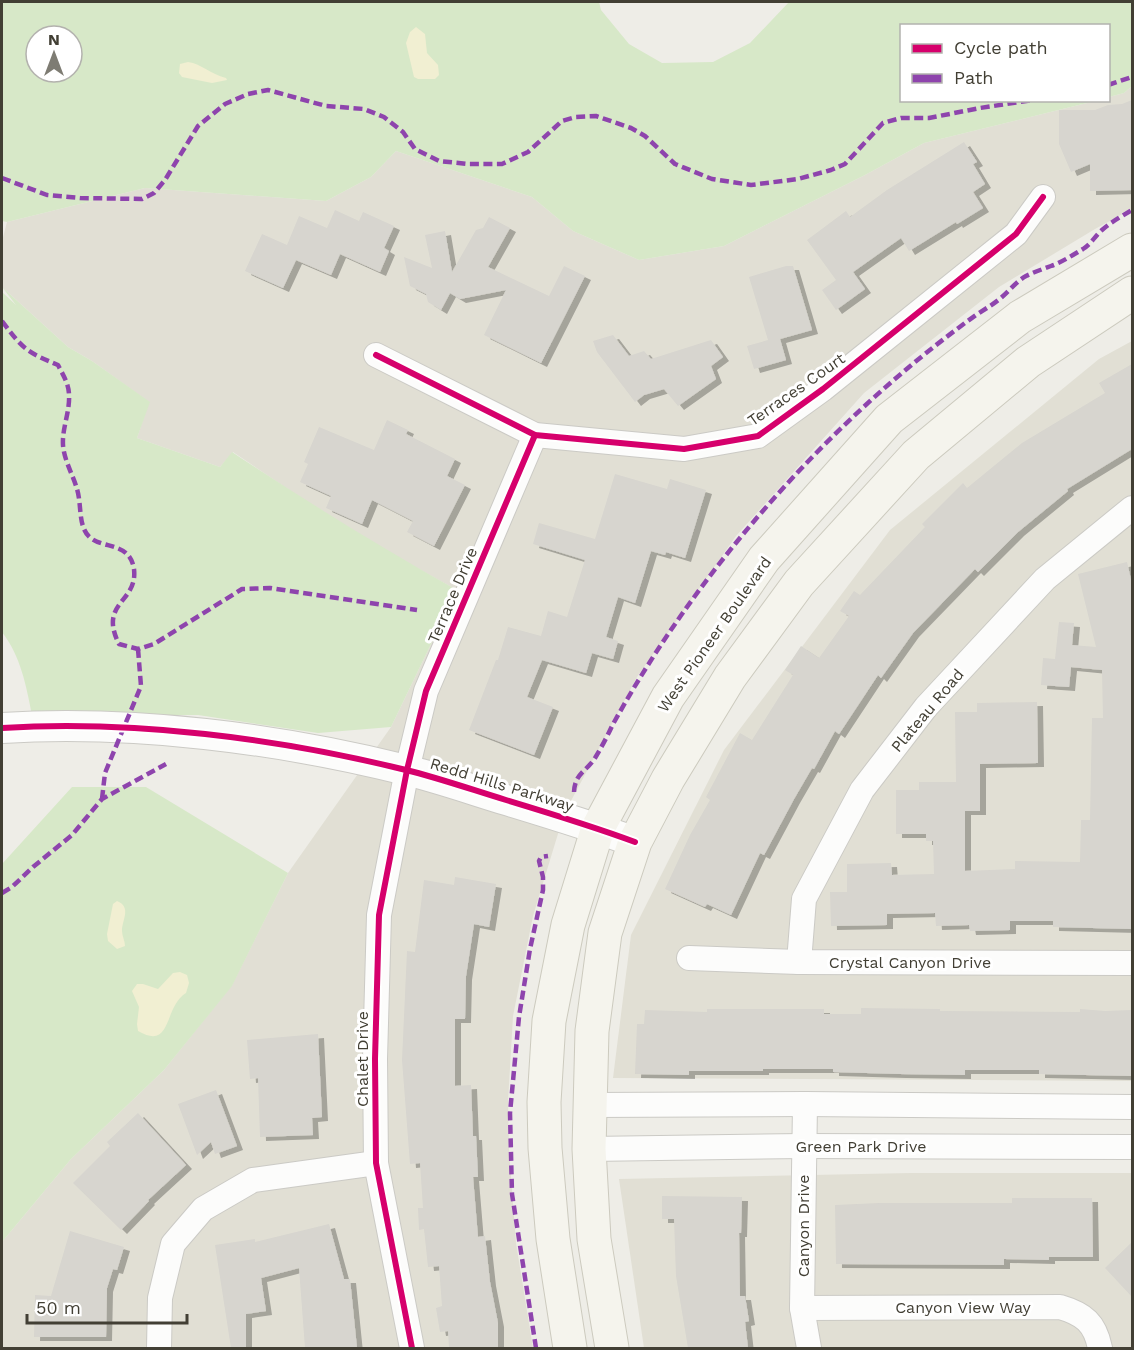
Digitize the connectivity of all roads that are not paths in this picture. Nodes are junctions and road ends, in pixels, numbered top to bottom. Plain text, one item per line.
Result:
1 (1043, 197) dead end
2 (1132, 250) edge
3 (1132, 293) edge
4 (376, 355) dead end
5 (535, 435) junction
6 (1132, 508) edge
7 (2, 728) edge
8 (407, 770) junction
9 (598, 828) junction
10 (635, 842) junction
11 (688, 958) dead end
12 (799, 962) junction
13 (1132, 963) edge
14 (805, 1104) junction
15 (590, 1105) junction
16 (1132, 1107) edge
17 (804, 1146) junction
18 (1132, 1147) edge
19 (589, 1149) junction
20 (376, 1163) junction
21 (802, 1308) junction
22 (159, 1348) edge
23 (412, 1348) edge
24 (570, 1348) edge
25 (612, 1348) edge
26 (809, 1348) edge
27 (1100, 1348) edge

1 - 5 street, Terraces Court
2 - 9 main road, West Pioneer Boulevard
3 - 10 main road
4 - 5 street, Terraces Court
5 - 8 street, Terrace Drive
6 - 12 street, Plateau Road
7 - 8 street, Redd Hills Parkway
8 - 9 street, Redd Hills Parkway
8 - 20 street, Chalet Drive
9 - 10 street, Redd Hills Parkway
9 - 24 main road, West Pioneer Boulevard
10 - 15 main road
11 - 12 street, Crystal Canyon Drive
12 - 13 street, Crystal Canyon Drive
14 - 15 street
14 - 16 street
14 - 17 street, Canyon Drive
15 - 19 main road
17 - 18 street, Green Park Drive
17 - 19 street, Green Park Drive
17 - 21 street, Canyon Drive
19 - 25 main road
20 - 22 street
20 - 23 street, Chalet Drive
21 - 26 street, Canyon Drive
21 - 27 street, Canyon View Way

